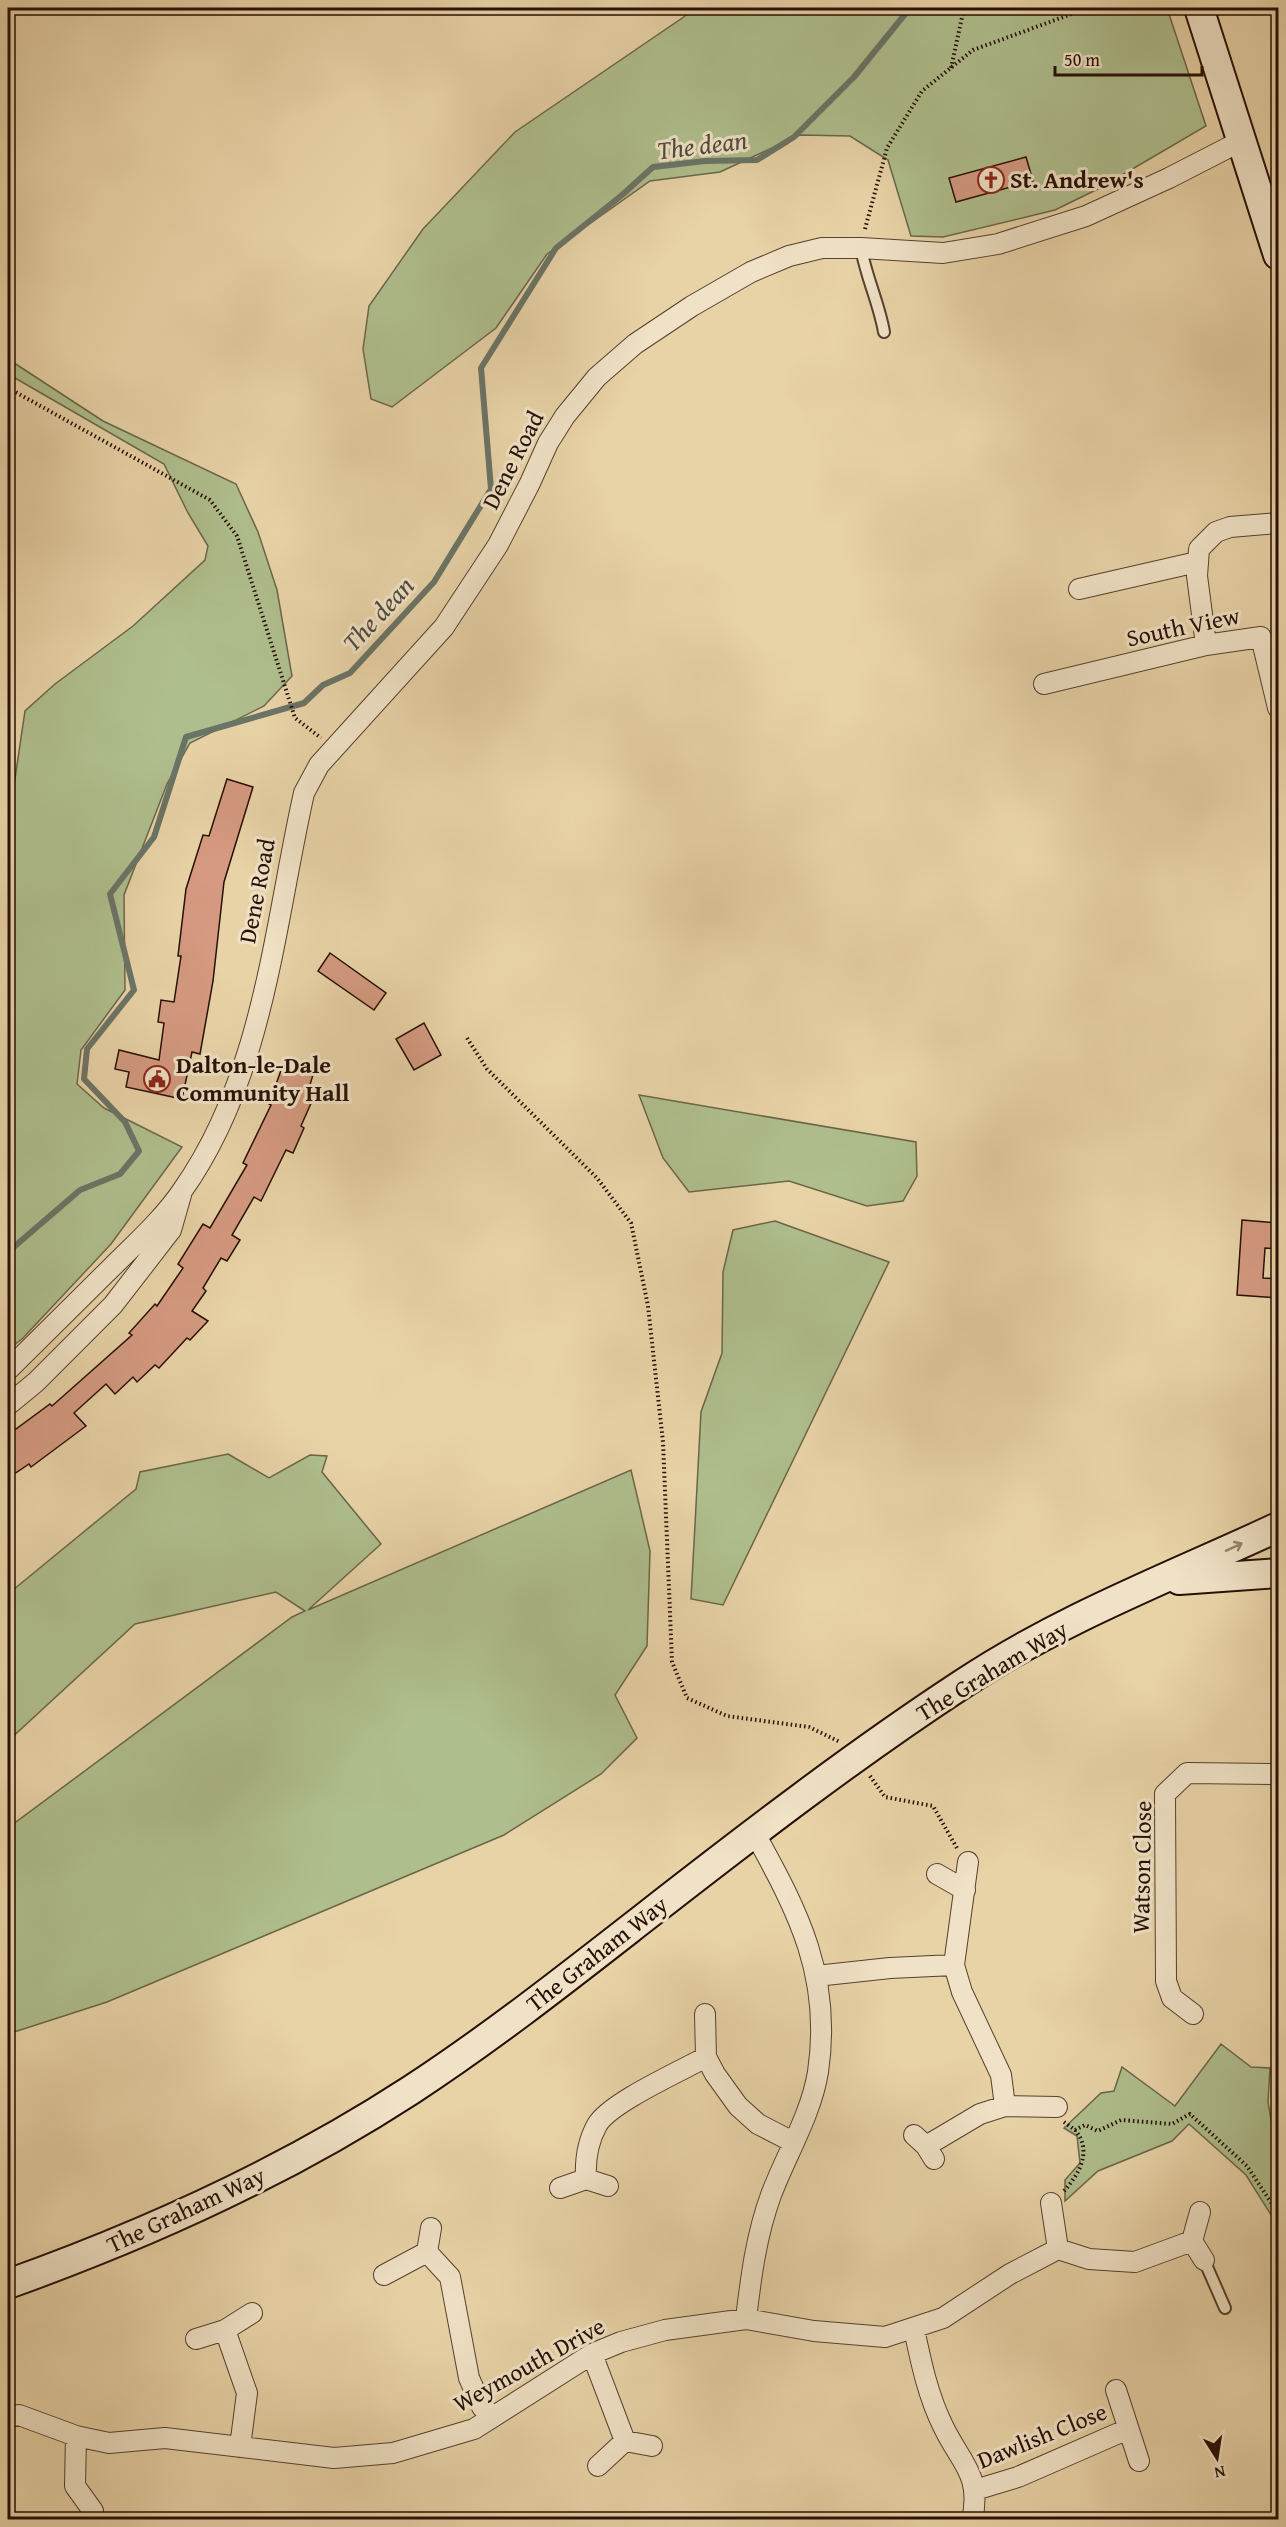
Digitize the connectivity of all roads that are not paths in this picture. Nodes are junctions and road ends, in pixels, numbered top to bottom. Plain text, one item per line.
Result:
1 (1199, 8) edge
2 (1243, 140) junction
3 (861, 248) junction
4 (1278, 255) edge
5 (884, 332) dead end
6 (1278, 523) edge
7 (1197, 562) junction
8 (1079, 589) dead end
9 (1206, 645) junction
10 (1044, 684) dead end
11 (1278, 708) edge
12 (182, 1192) junction
13 (8, 1370) edge
14 (8, 1406) edge
15 (1278, 1527) edge
16 (1278, 1573) edge
17 (1162, 1581) junction
18 (1278, 1774) edge
19 (754, 1833) junction
20 (968, 1862) road end
21 (938, 1874) dead end
22 (965, 1890) junction
23 (954, 1965) junction
24 (816, 1976) junction
25 (705, 2014) dead end
26 (1193, 2014) dead end
27 (706, 2057) junction
28 (1005, 2106) junction
29 (1057, 2107) road end
30 (793, 2142) junction
31 (924, 2147) dead end
32 (586, 2179) junction
33 (608, 2186) dead end
34 (560, 2188) dead end
35 (1051, 2204) road end
36 (1200, 2212) dead end
37 (431, 2228) dead end
38 (1192, 2241) junction
39 (1058, 2249) junction
40 (427, 2252) junction
41 (1204, 2260) joint
42 (384, 2275) dead end
43 (8, 2284) edge
44 (1225, 2308) dead end
45 (252, 2313) dead end
46 (746, 2319) junction
47 (914, 2329) junction
48 (225, 2330) junction
49 (196, 2339) dead end
50 (592, 2354) junction
51 (1116, 2390) dead end
52 (493, 2416) junction
53 (8, 2417) edge
54 (1128, 2428) junction
55 (76, 2436) junction
56 (625, 2440) junction
57 (652, 2446) dead end
58 (240, 2447) junction
59 (1139, 2461) dead end
60 (598, 2466) dead end
61 (975, 2490) junction
62 (93, 2511) dead end
63 (972, 2520) edge

1 - 2 main road
2 - 3 street, Dene Road
2 - 4 main road
3 - 5 lane
3 - 12 street, Dene Road
6 - 7 street
7 - 8 street
7 - 9 street
9 - 10 street, South View
9 - 11 street, South View
12 - 13 street, Dene Road
12 - 14 street, Dene Road
17 -> 15 main road, The Graham Way
16 - 17 main road, The Graham Way
17 - 19 main road, The Graham Way
18 - 26 street, Watson Close
19 - 24 street
19 - 43 main road, The Graham Way
20 - 22 street
21 - 22 street
22 - 23 street
23 - 24 street
23 - 28 street
24 - 30 street
25 - 27 street
27 - 30 street
27 - 32 street
28 - 29 street
28 - 31 street
30 - 46 street
32 - 33 street
32 - 34 street
35 - 39 street
36 - 38 street
37 - 40 street
38 - 39 street
38 - 41 street
39 - 47 street, Weymouth Drive
40 - 42 street
40 - 52 street
41 - 44 lane
45 - 48 street
46 - 47 street, Weymouth Drive
46 - 50 street, Weymouth Drive
47 - 61 street, Dawlish Close
48 - 49 street
48 - 58 street
50 - 52 street, Weymouth Drive
50 - 56 street
51 - 54 street, Dawlish Close
52 - 58 street, Weymouth Drive
53 - 55 street, Weymouth Drive
54 - 59 street, Dawlish Close
54 - 61 street, Dawlish Close
55 - 58 street, Weymouth Drive
55 - 62 street
56 - 57 street
56 - 60 street
61 - 63 street, Dawlish Close

